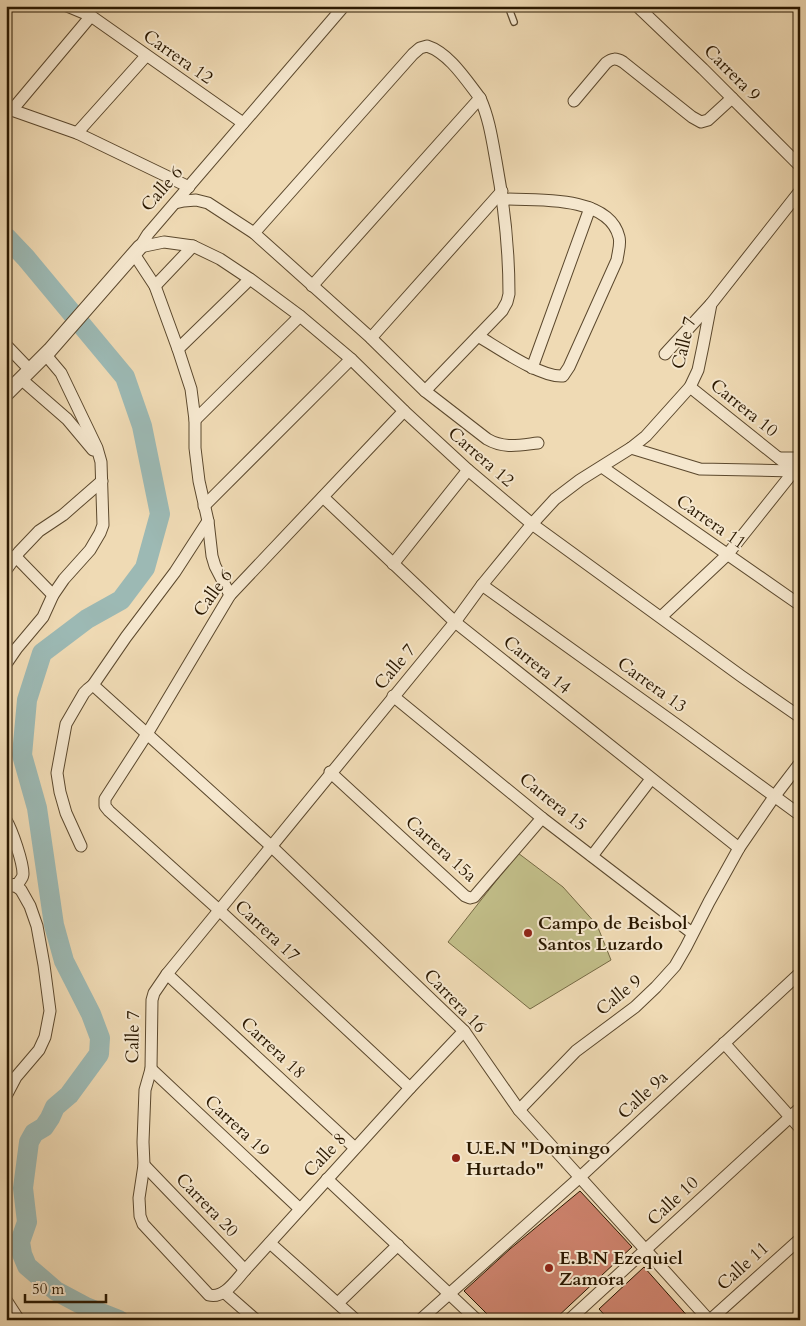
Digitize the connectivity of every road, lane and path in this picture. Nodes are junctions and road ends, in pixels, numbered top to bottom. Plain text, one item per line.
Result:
1 (67, 6) edge
2 (344, 6) edge
3 (508, 6) edge
4 (637, 6) edge
5 (91, 16) junction
6 (514, 22) dead end
7 (146, 56) junction
8 (480, 98) junction
9 (732, 98) junction
10 (574, 101) dead end
11 (9, 109) edge
12 (244, 123) junction
13 (77, 133) junction
14 (800, 166) edge
15 (189, 187) junction
16 (800, 191) edge
17 (502, 195) junction
18 (175, 203) junction
19 (590, 208) junction
20 (254, 233) junction
21 (193, 246) junction
22 (137, 250) junction
23 (250, 279) junction
24 (155, 286) junction
25 (312, 286) junction
26 (711, 304) junction
27 (300, 316) junction
28 (478, 336) junction
29 (371, 338) junction
30 (6, 345) edge
31 (178, 349) junction
32 (47, 353) junction
33 (665, 354) dead end
34 (351, 359) junction
35 (532, 368) junction
36 (25, 375) junction
37 (690, 387) junction
38 (425, 391) junction
39 (6, 394) edge
40 (404, 411) junction
41 (195, 420) junction
42 (538, 443) dead end
43 (630, 448) junction
44 (779, 458) junction
45 (800, 458) edge
46 (101, 462) junction
47 (602, 467) junction
48 (468, 470) junction
49 (797, 473) edge
50 (102, 481) junction
51 (323, 497) junction
52 (204, 506) junction
53 (208, 521) junction
54 (532, 524) junction
55 (727, 555) junction
56 (15, 556) junction
57 (393, 564) junction
58 (6, 570) edge
59 (482, 585) junction
60 (53, 595) junction
61 (230, 595) junction
62 (800, 605) edge
63 (661, 617) junction
64 (455, 622) junction
65 (6, 664) edge
66 (93, 686) junction
67 (393, 696) junction
68 (800, 717) edge
69 (148, 734) junction
70 (800, 763) edge
71 (330, 772) junction
72 (651, 779) junction
73 (774, 797) junction
74 (105, 799) joint
75 (800, 815) edge
76 (542, 818) junction
77 (6, 820) edge
78 (81, 846) dead end
79 (271, 846) junction
80 (740, 848) junction
81 (592, 856) junction
82 (9, 884) edge
83 (219, 910) junction
84 (692, 933) junction
85 (800, 973) edge
86 (167, 974) junction
87 (464, 1031) junction
88 (724, 1043) junction
89 (151, 1069) junction
90 (410, 1088) junction
91 (6, 1096) edge
92 (800, 1108) edge
93 (519, 1110) junction
94 (790, 1117) junction
95 (800, 1128) edge
96 (355, 1148) junction
97 (144, 1165) junction
98 (580, 1178) junction
99 (327, 1179) junction
100 (300, 1209) junction
101 (799, 1241) edge
102 (270, 1243) junction
103 (398, 1245) junction
104 (646, 1250) junction
105 (246, 1270) junction
106 (224, 1292) junction
107 (450, 1294) junction
108 (6, 1300) edge
109 (338, 1303) junction
110 (19, 1320) edge
111 (256, 1320) edge
112 (356, 1320) edge
113 (420, 1320) edge
114 (477, 1320) edge
115 (569, 1320) edge
116 (709, 1320) edge

1 - 5 street, Carrera 12
2 - 12 street, Calle 6
3 - 6 lane
4 - 9 street, Carrera 9
5 - 7 street, Carrera 12
5 - 11 street
7 - 12 street, Carrera 12
7 - 13 street
8 - 17 street
8 - 20 street
8 - 25 street
9 - 10 street
9 - 14 street, Carrera 9
11 - 13 street
12 - 15 street, Calle 6
13 - 15 street
15 - 18 street, Calle 6
16 - 26 street, Calle 7
17 - 19 street
17 - 28 street
17 - 29 street
18 - 20 street
18 - 22 street, Calle 6
19 - 35 street
19 - 35 street
20 - 25 street
21 - 22 street, Carrera 12
21 - 23 street, Carrera 12
21 - 24 street
22 - 24 street
22 - 32 street, Calle 6
23 - 27 street, Carrera 12
23 - 31 street
24 - 31 street
25 - 29 street
26 - 33 street
26 - 37 street, Calle 7
27 - 34 street, Carrera 12
27 - 41 street
28 - 35 street
28 - 38 street
29 - 38 street
30 - 36 street
31 - 41 street
32 - 36 street, Calle 6
32 - 46 street
34 - 40 street, Carrera 12
34 - 52 street
36 - 39 street, Calle 6
36 - 46 street
37 - 43 street, Calle 7
37 - 44 street, Carrera 10
38 - 42 street
40 - 48 street, Carrera 12
40 - 51 street, Calle 6
41 - 52 street
43 - 47 street, Calle 7
43 - 49 street
44 - 45 street
44 - 49 street, Carrera 10
46 - 50 street
47 - 54 street, Calle 7
47 - 55 street, Carrera 11
48 - 54 street, Carrera 12
48 - 57 street
49 - 55 street
50 - 56 street
50 - 60 street
51 - 57 street, Carrera 14
51 - 61 street, Calle 6
52 - 53 street
53 - 61 street
53 - 66 street
54 - 59 street, Calle 7
54 - 63 street, Carrera 12
55 - 62 street, Carrera 11
55 - 63 street
56 - 58 street
56 - 60 street
57 - 64 street, Carrera 14
59 - 64 street, Calle 7
59 - 73 street, Carrera 13
60 - 65 street
61 - 69 street, Calle 6
63 - 68 street, Carrera 12
64 - 67 street, Calle 7
64 - 72 street, Carrera 14
66 - 69 street, Carrera 16
66 - 78 street
67 - 71 street, Calle 7
67 - 76 street, Carrera 15
69 - 74 street, Calle 6
69 - 79 street, Carrera 16
70 - 73 street, Calle 9
71 - 76 street, Carrera 15a
71 - 79 street, Calle 7
72 - 80 street, Carrera 14
72 - 81 street
73 - 75 street, Carrera 13
73 - 80 street, Calle 9
74 - 83 street, Carrera 17
76 - 81 street, Carrera 15
77 - 82 street
79 - 83 street, Calle 7
79 - 87 street, Carrera 16
80 - 84 street, Calle 9
81 - 84 street, Carrera 15
82 - 91 street
83 - 86 street, Calle 7
83 - 90 street, Carrera 17
84 - 93 street, Calle 9
85 - 88 street, Calle 9a
86 - 89 street, Calle 7
86 - 96 street, Carrera 18
87 - 90 street, Calle 8
87 - 93 street, Carrera 16
88 - 94 street
88 - 98 street, Calle 9a
89 - 97 street, Calle 7
89 - 100 street, Carrera 19
90 - 96 street, Calle 8
92 - 94 street, Calle 10
93 - 98 street, Carrera 16
94 - 95 street
94 - 104 street, Calle 10
96 - 99 street, Calle 8
97 - 105 street, Carrera 20
97 - 106 street, Calle 7
98 - 104 street, Carrera 16
98 - 107 street, Calle 9a
99 - 100 street, Calle 8
99 - 103 street
100 - 102 street, Calle 8
101 - 116 street, Calle 11
102 - 105 street, Calle 8
102 - 109 street
103 - 107 street
103 - 109 street
104 - 115 street, Calle 10
104 - 116 street, Carrera 16
105 - 106 street, Calle 8
106 - 111 street
107 - 113 street, Calle 9a
107 - 114 street
108 - 110 street
109 - 112 street

